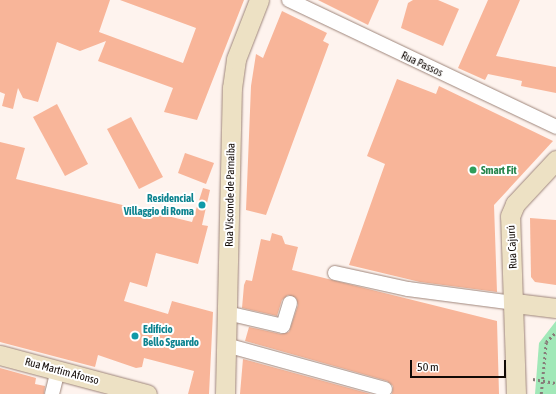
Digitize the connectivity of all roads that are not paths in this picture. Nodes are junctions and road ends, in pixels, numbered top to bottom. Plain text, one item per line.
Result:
1 (259, 0) edge
2 (289, 0) edge
3 (556, 127) edge
4 (556, 160) edge
5 (335, 273) dead end
6 (290, 303) dead end
7 (515, 303) junction
8 (556, 308) edge
9 (228, 313) junction
10 (226, 345) junction
11 (0, 355) edge
12 (58, 370) junction
13 (385, 389) dead end
14 (52, 394) edge
15 (147, 394) edge
16 (225, 394) edge
17 (516, 394) edge

1 - 9 street, Rua Visconde de Parnaíba
2 - 3 street, Rua Passos
4 - 7 street, Rua Cajurú
5 - 7 street
6 - 9 street
7 - 8 street
7 - 17 street, Rua Cajurú
9 - 10 street, Rua Visconde de Parnaíba
10 - 13 street
10 - 16 street, Rua Visconde de Parnaíba
11 - 12 street, Rua Martim Afonso
12 - 14 street
12 - 15 street, Rua Martim Afonso

